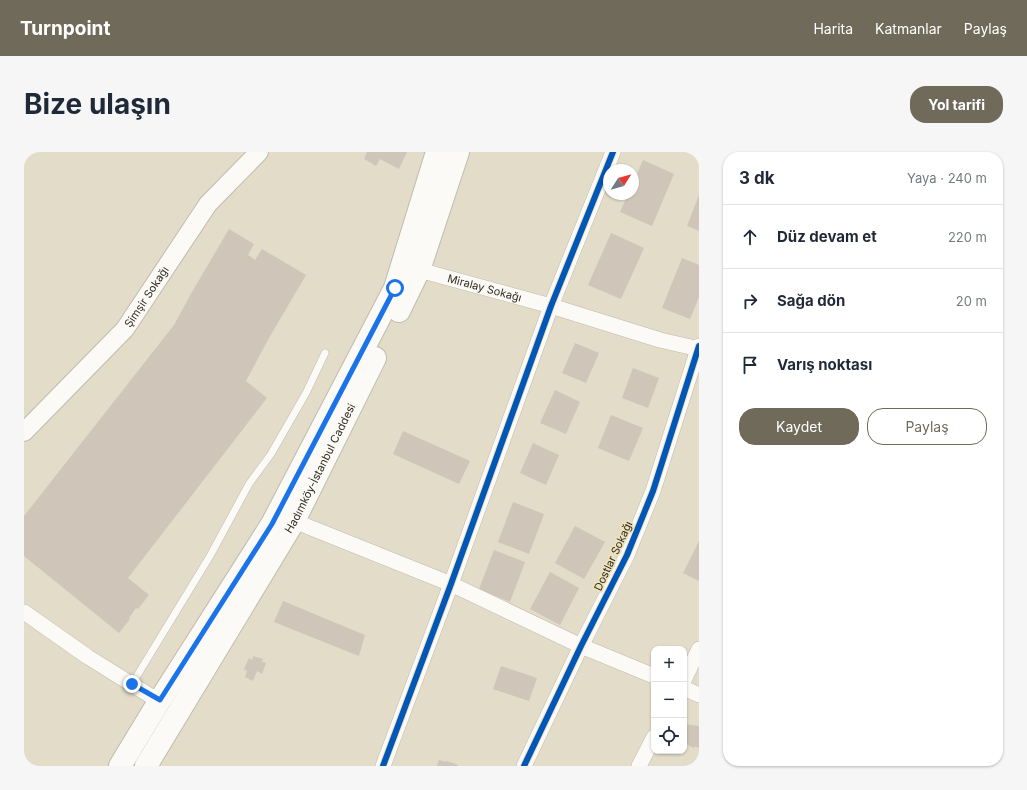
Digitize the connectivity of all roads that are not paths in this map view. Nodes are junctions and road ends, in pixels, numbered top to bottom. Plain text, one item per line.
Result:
1 (258, 152) edge
2 (437, 152) edge
3 (458, 152) edge
4 (613, 152) edge
5 (419, 270) junction
6 (551, 306) junction
7 (699, 348) edge
8 (325, 353) dead end
9 (24, 432) edge
10 (294, 521) junction
11 (451, 584) junction
12 (24, 612) edge
13 (581, 646) junction
14 (699, 649) edge
15 (687, 674) edge
16 (651, 675) edge
17 (132, 684) junction
18 (687, 689) edge
19 (699, 695) edge
20 (160, 700) junction
21 (651, 743) edge
22 (120, 766) edge
23 (146, 766) edge
24 (383, 766) edge
25 (524, 766) edge
26 (639, 766) edge

1 - 9 street, Şimşir Sokağı
2 - 20 main road, Hadımköy-İstanbul Caddesi
3 - 5 main road, Hadımköy-İstanbul Caddesi
4 - 6 street
5 - 6 street, Miralay Sokağı
5 - 10 main road, Hadımköy-İstanbul Caddesi
6 - 7 street, Miralay Sokağı
6 - 11 street
7 - 13 street, Dostlar Sokağı
8 - 17 lane
10 - 11 street
10 - 23 main road, Hadımköy-İstanbul Caddesi
11 - 13 street
11 - 24 street
12 - 17 street
13 - 16 street
13 - 25 street, Dostlar Sokağı
14 - 15 street
17 - 20 street
18 - 19 street
20 - 22 main road, Hadımköy-İstanbul Caddesi
21 - 26 street

